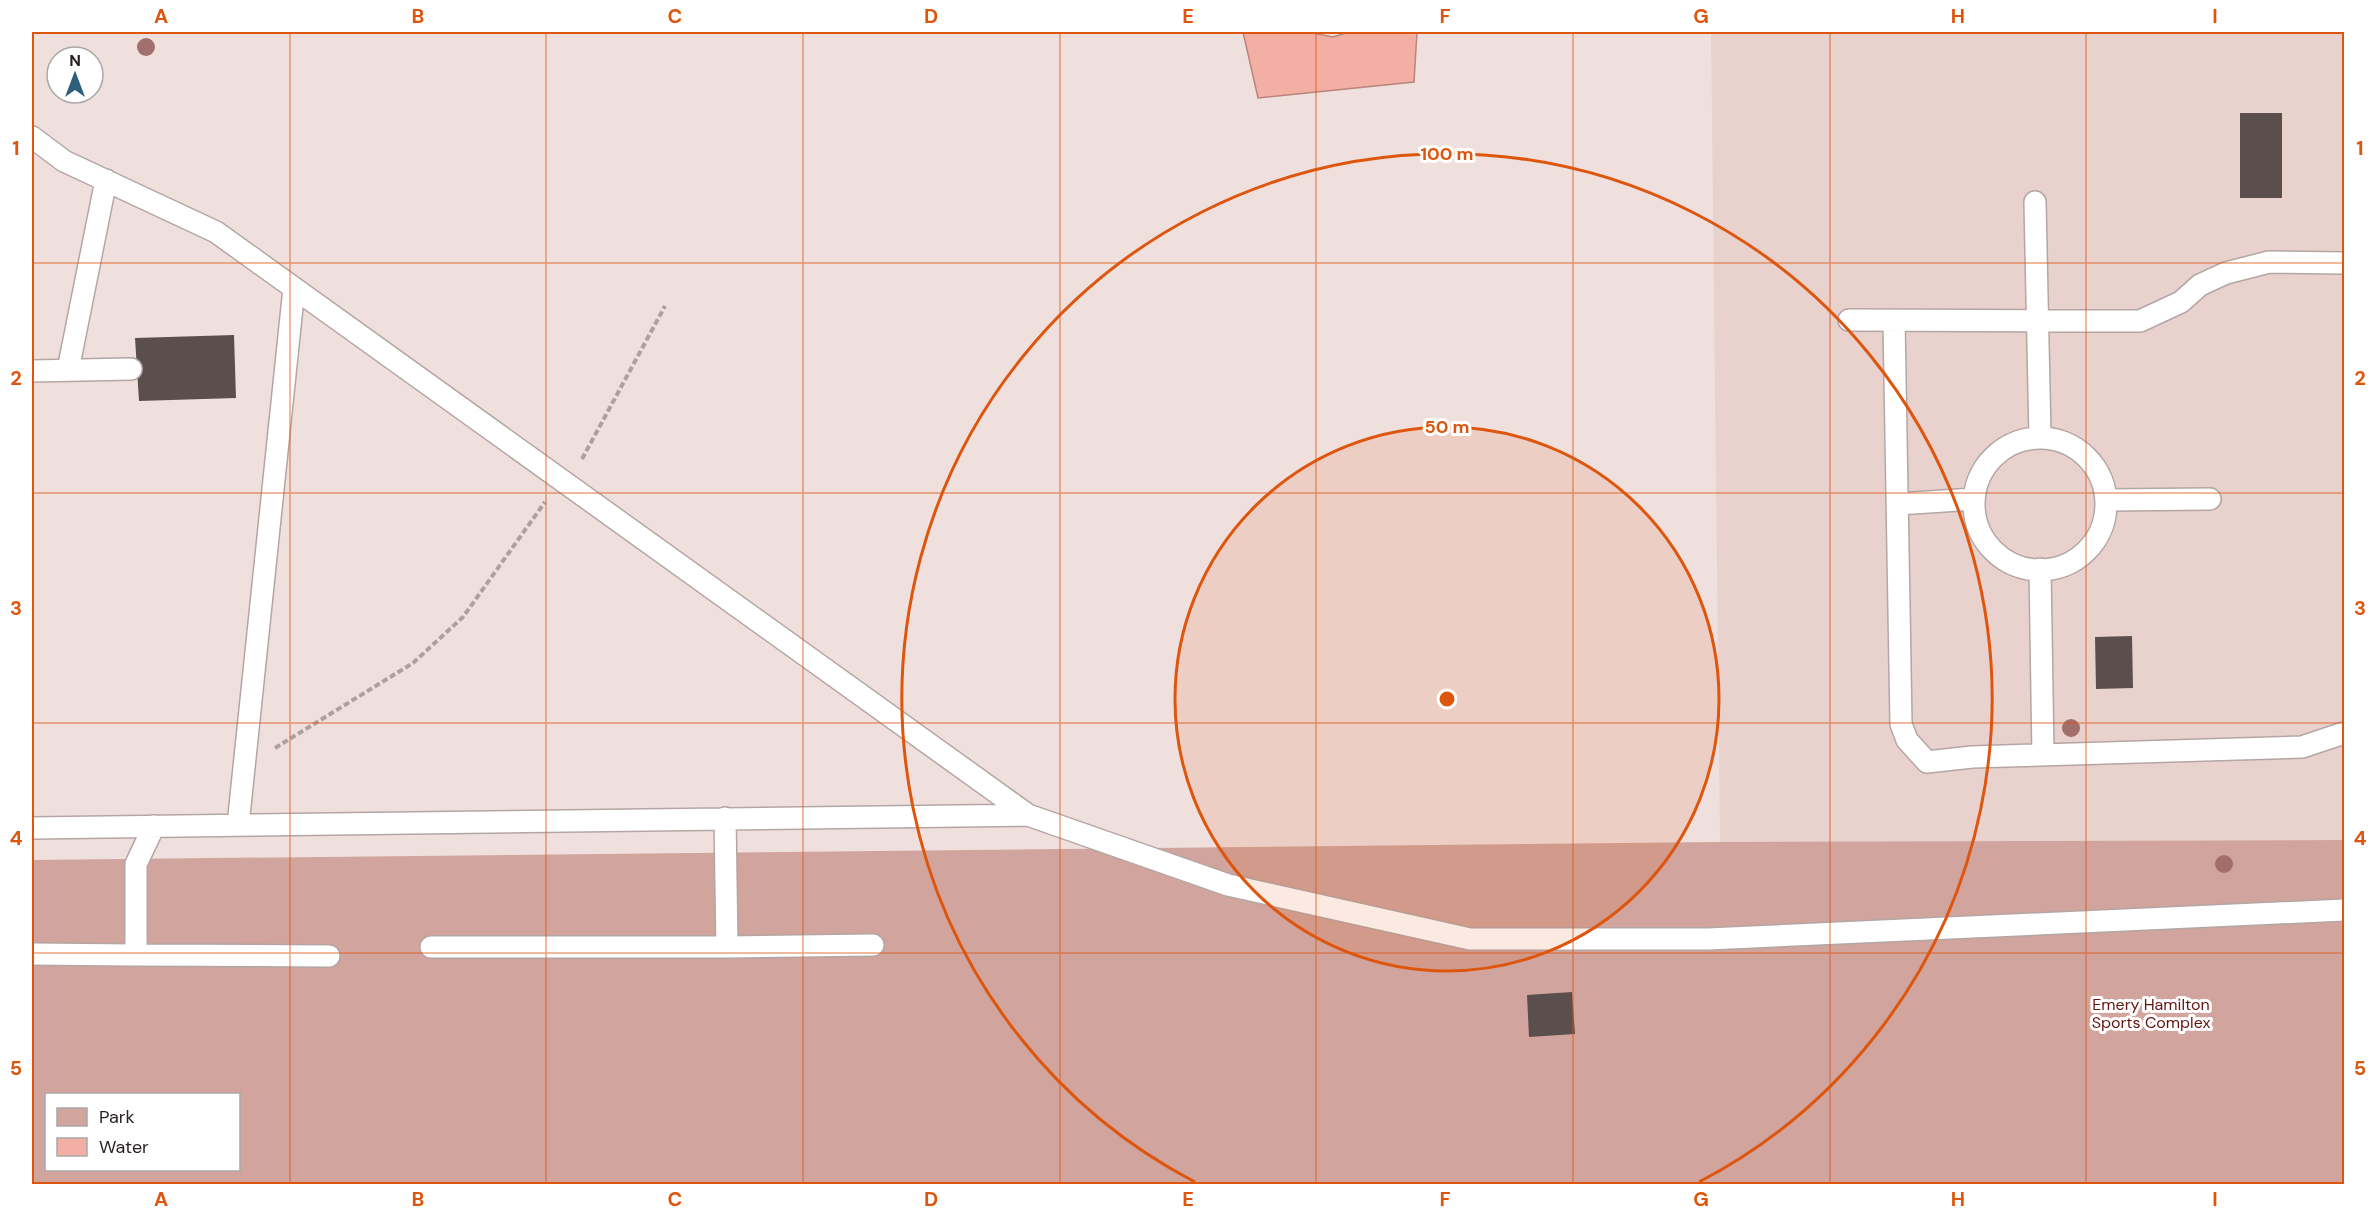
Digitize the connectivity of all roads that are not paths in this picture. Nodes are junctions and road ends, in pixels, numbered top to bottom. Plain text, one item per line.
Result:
1 (32, 137) edge
2 (106, 180) junction
3 (2035, 202) dead end
4 (2344, 263) edge
5 (294, 288) junction
6 (1848, 320) dead end
7 (1894, 320) junction
8 (2039, 320) junction
9 (131, 369) dead end
10 (68, 370) junction
11 (32, 371) edge
12 (2040, 437) junction
13 (1974, 499) junction
14 (2210, 499) dead end
15 (2106, 500) junction
16 (1898, 504) junction
17 (2040, 569) junction
18 (2344, 732) edge
19 (2043, 755) junction
20 (1028, 815) junction
21 (725, 818) junction
22 (238, 825) junction
23 (154, 826) junction
24 (32, 828) edge
25 (2344, 910) edge
26 (873, 945) dead end
27 (431, 947) dead end
28 (726, 947) junction
29 (32, 954) edge
30 (136, 955) junction
31 (329, 956) dead end

1 - 2 lane
2 - 5 lane
2 - 10 lane
3 - 8 lane
4 - 8 lane
5 - 20 lane
5 - 22 lane
6 - 7 lane
7 - 8 lane
7 - 16 lane
8 - 12 lane
9 - 10 lane
10 - 11 lane
12 - 13 lane
12 - 15 lane
13 - 16 lane
13 - 17 lane
14 - 15 lane
15 - 17 lane
16 - 19 lane
17 - 19 lane
18 - 19 lane
20 - 21 lane
20 - 25 lane
21 - 22 lane
21 - 28 lane
22 - 23 lane
23 - 24 lane
23 - 30 lane
26 - 28 lane
27 - 28 lane
29 - 30 lane
30 - 31 lane

